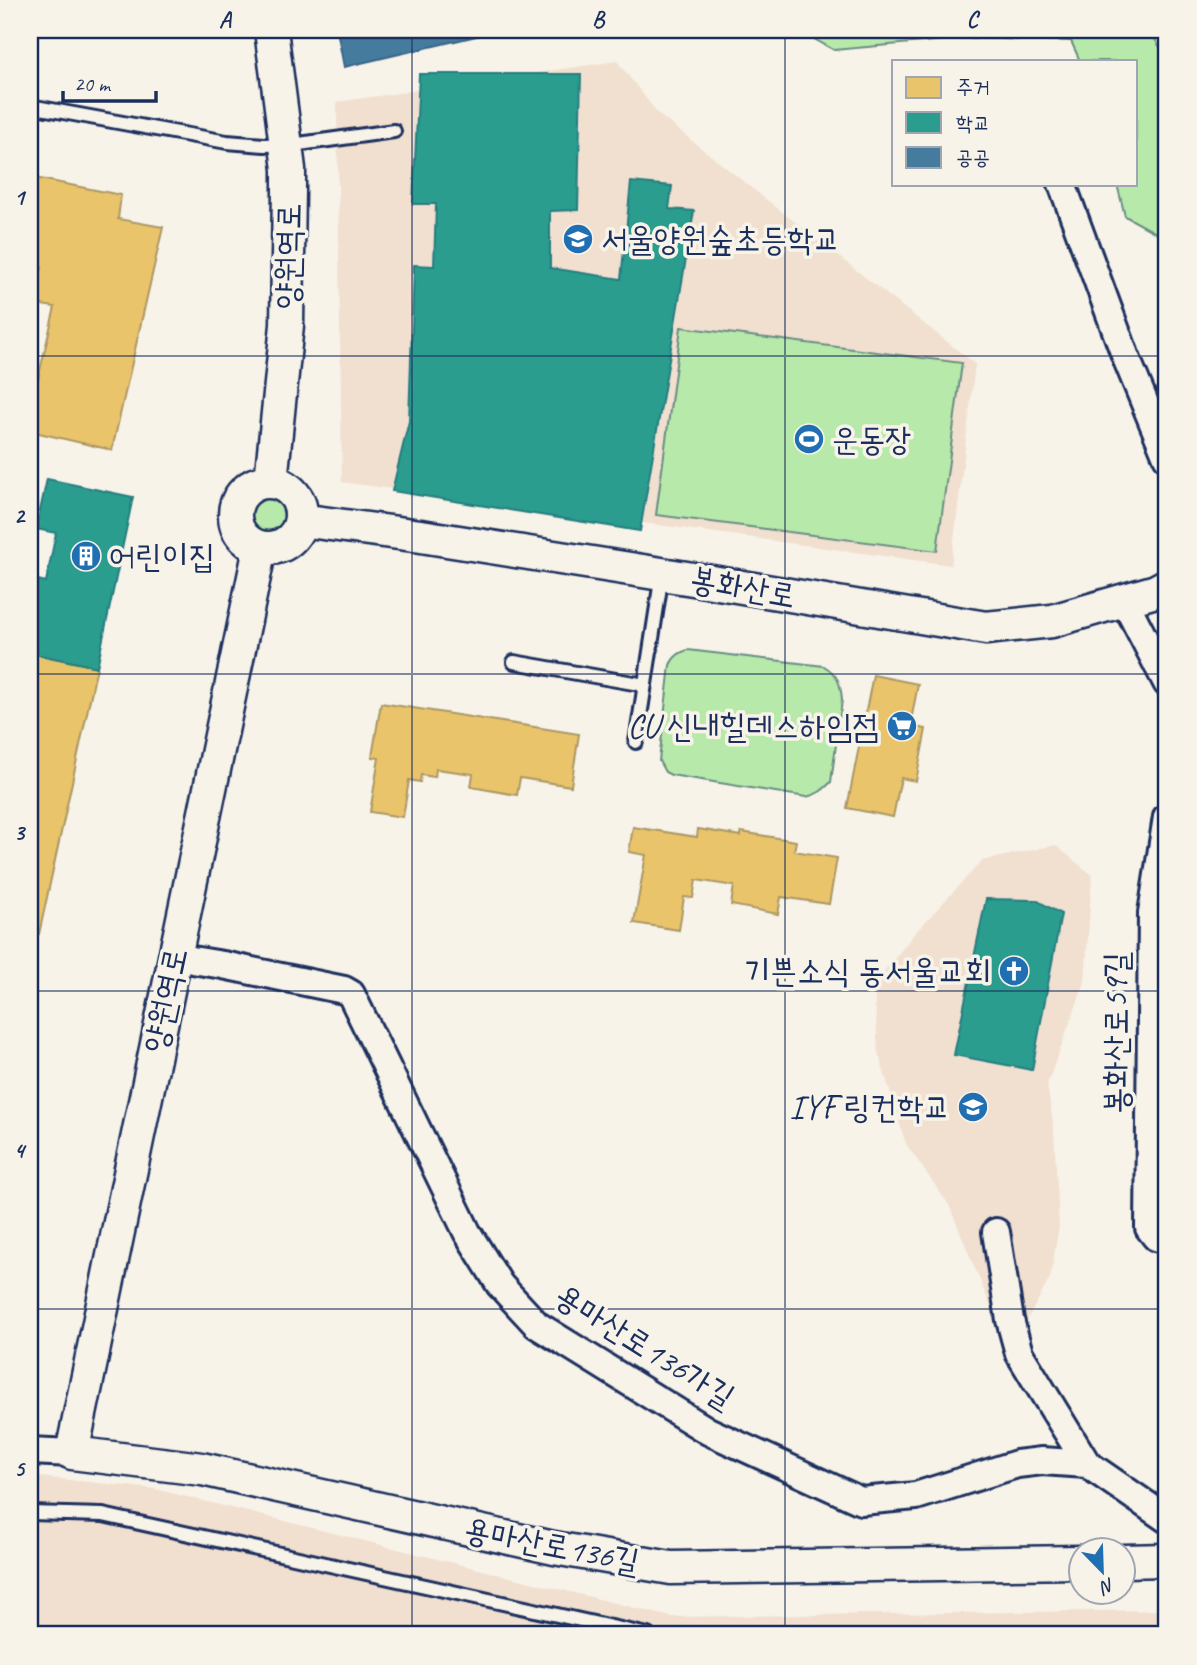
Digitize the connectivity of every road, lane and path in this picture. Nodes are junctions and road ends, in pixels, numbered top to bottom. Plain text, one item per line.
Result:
1 (271, 30) edge
2 (30, 106) edge
3 (394, 131) dead end
4 (285, 144) junction
5 (1063, 186) edge
6 (1167, 457) edge
7 (271, 481) junction
8 (308, 521) junction
9 (260, 548) junction
10 (662, 574) junction
11 (1167, 585) edge
12 (1124, 600) junction
13 (514, 662) dead end
14 (1167, 683) edge
15 (645, 685) junction
16 (636, 742) dead end
17 (1167, 817) edge
18 (1165, 846) edge
19 (174, 957) junction
20 (1159, 1038) edge
21 (996, 1232) dead end
22 (1167, 1241) edge
23 (30, 1451) edge
24 (72, 1453) junction
25 (1087, 1464) junction
26 (30, 1513) edge
27 (1167, 1519) edge
28 (1167, 1560) edge
29 (1138, 1561) edge
30 (1068, 1562) edge
31 (648, 1635) edge

1 - 4 street, 양원역로
2 - 4 lane
3 - 4 lane
4 - 7 street, 양원역로
5 - 6 street
7 - 8 street
7 - 9 street
8 - 9 street
8 - 10 street, 봉화산로
9 - 19 street, 양원역로
10 - 12 street, 봉화산로
10 - 15 lane
11 - 12 street, 봉화산로
12 - 14 street
13 - 15 lane
15 - 16 lane
17 - 18 street, 봉화산로59길
18 - 20 street, 봉화산로59길
19 - 24 street, 양원역로
19 - 25 street, 용마산로136가길
20 - 22 street, 봉화산로59길
21 - 25 street
23 - 24 street, 용마산로136길
24 - 30 street, 용마산로136길
25 - 27 street
26 - 31 lane
28 - 29 street

